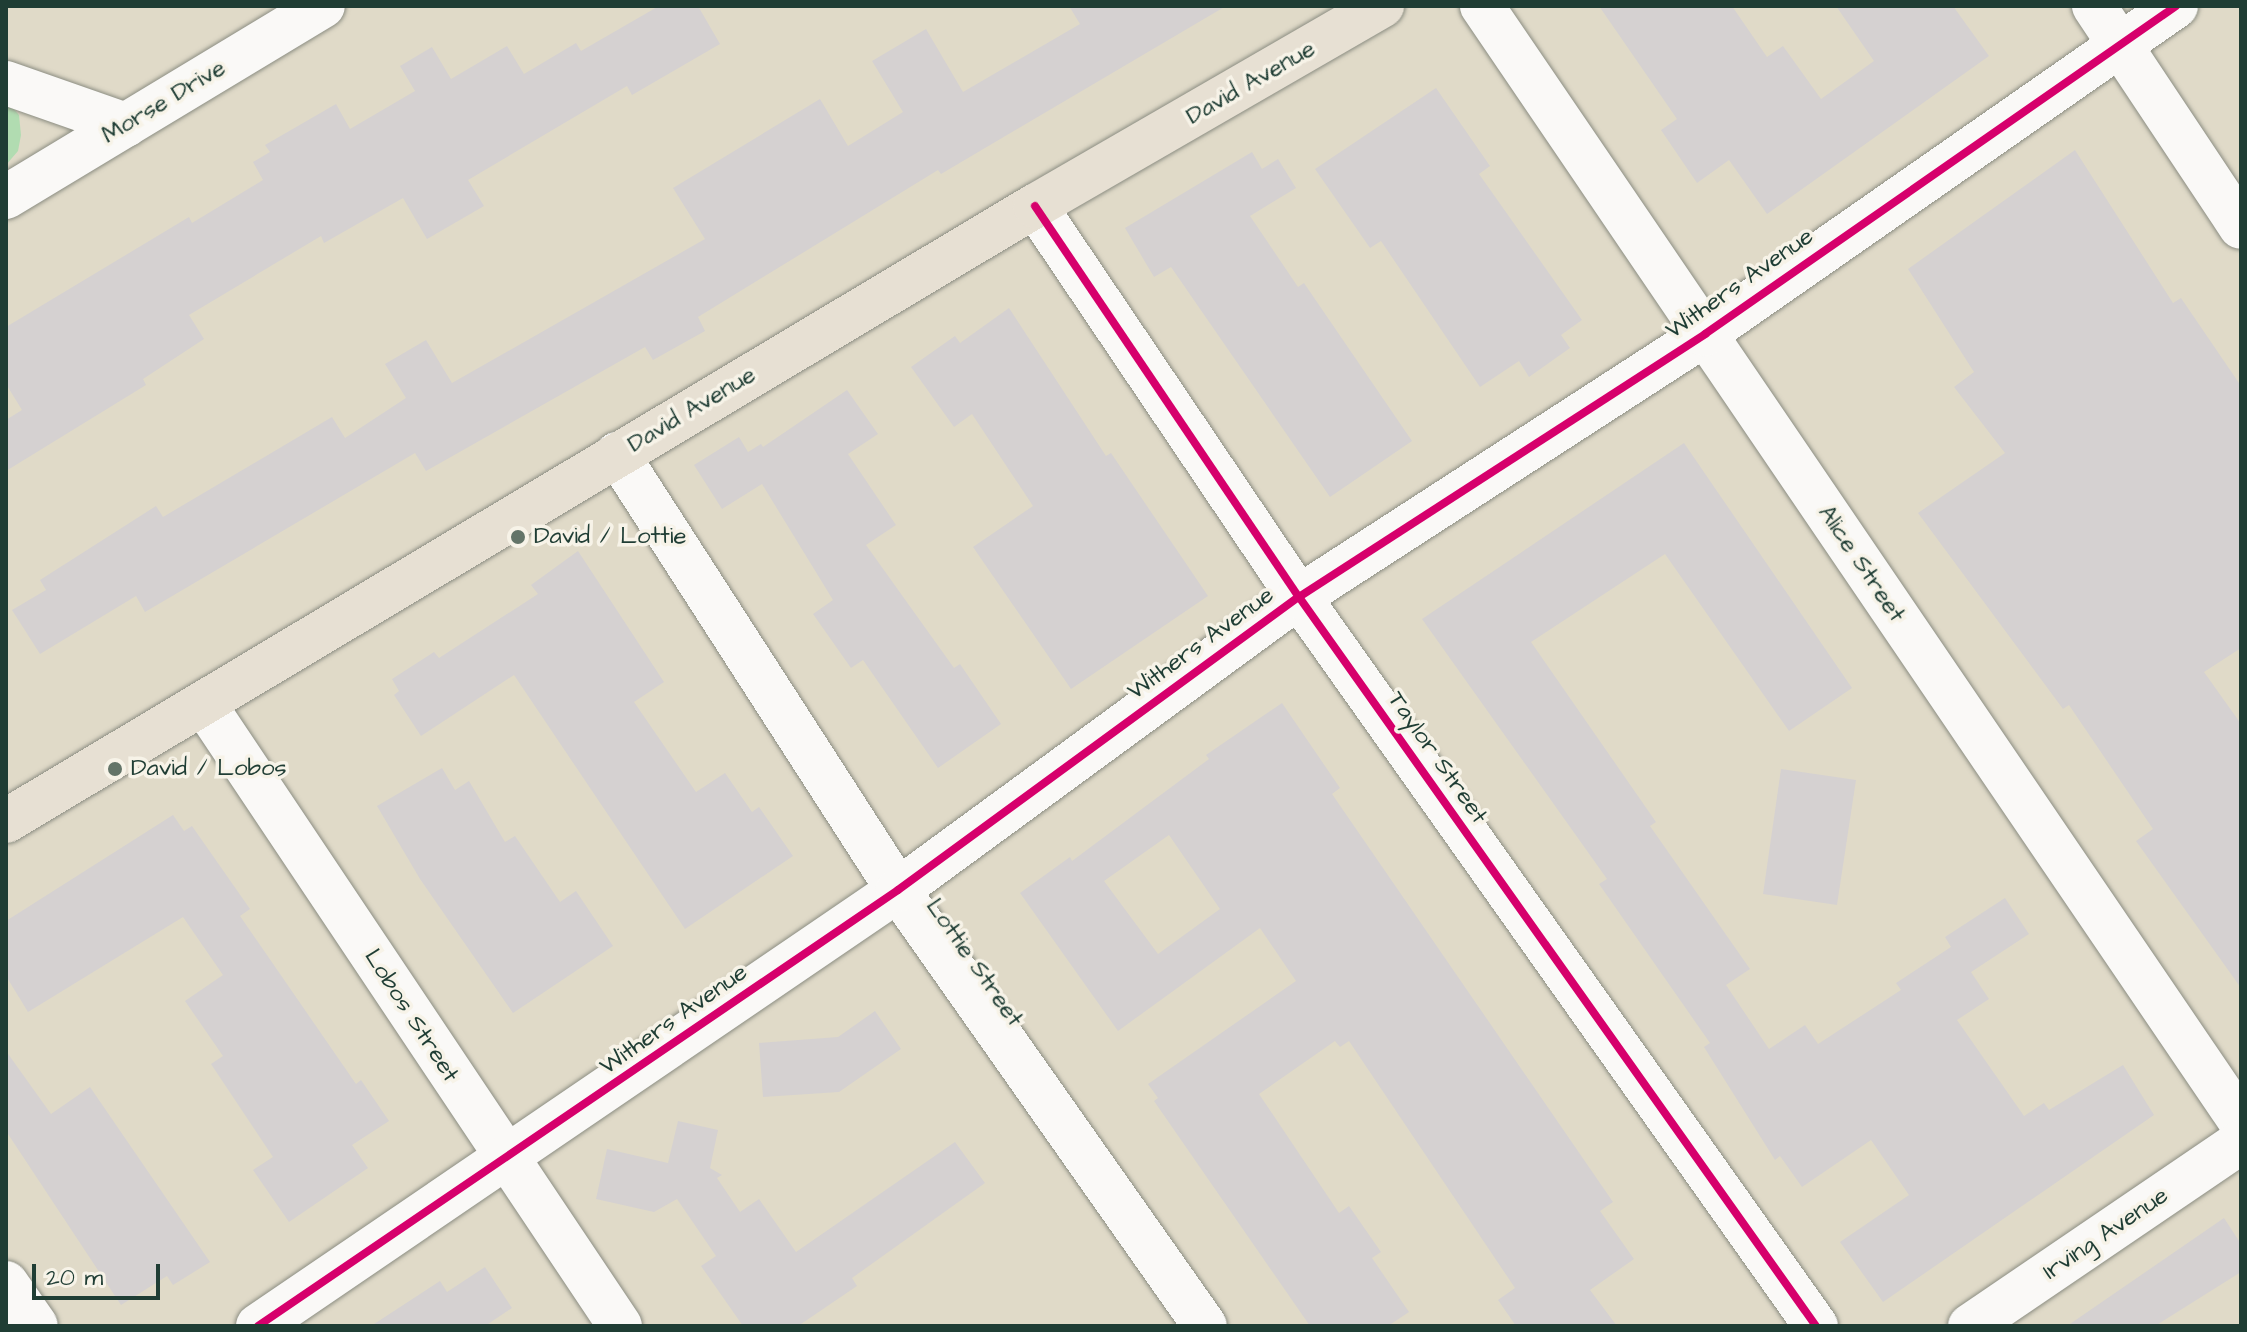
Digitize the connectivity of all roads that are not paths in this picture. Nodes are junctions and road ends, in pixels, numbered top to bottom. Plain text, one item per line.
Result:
1 (323, 6) edge
2 (1382, 6) edge
3 (1482, 6) edge
4 (2094, 6) edge
5 (2176, 6) edge
6 (2118, 45) junction
7 (6, 83) edge
8 (126, 125) junction
9 (6, 197) edge
10 (1035, 206) junction
11 (2241, 227) edge
12 (1705, 334) junction
13 (617, 454) junction
14 (1299, 597) junction
15 (204, 704) junction
16 (6, 821) edge
17 (898, 890) junction
18 (2241, 1122) edge
19 (2241, 1142) edge
20 (506, 1160) junction
21 (6, 1283) edge
22 (36, 1326) edge
23 (258, 1326) edge
24 (620, 1326) edge
25 (1205, 1326) edge
26 (1816, 1326) edge
27 (1970, 1326) edge

1 - 8 street, Morse Drive
2 - 10 main road, David Avenue
3 - 12 street, Alice Street
4 - 6 street
5 - 6 street, Withers Avenue
6 - 11 street
6 - 12 street, Withers Avenue
7 - 8 street
8 - 9 street, Morse Drive
10 - 13 main road, David Avenue
10 - 14 street, Taylor Street
12 - 14 street, Withers Avenue
12 - 18 street, Alice Street
13 - 15 main road, David Avenue
13 - 17 street, Lottie Street
14 - 17 street, Withers Avenue
14 - 26 street, Taylor Street
15 - 16 main road, David Avenue
15 - 20 street, Lobos Street
17 - 20 street, Withers Avenue
17 - 25 street, Lottie Street
19 - 27 street, Irving Avenue
20 - 23 street, Withers Avenue
20 - 24 street, Lobos Street
21 - 22 street

